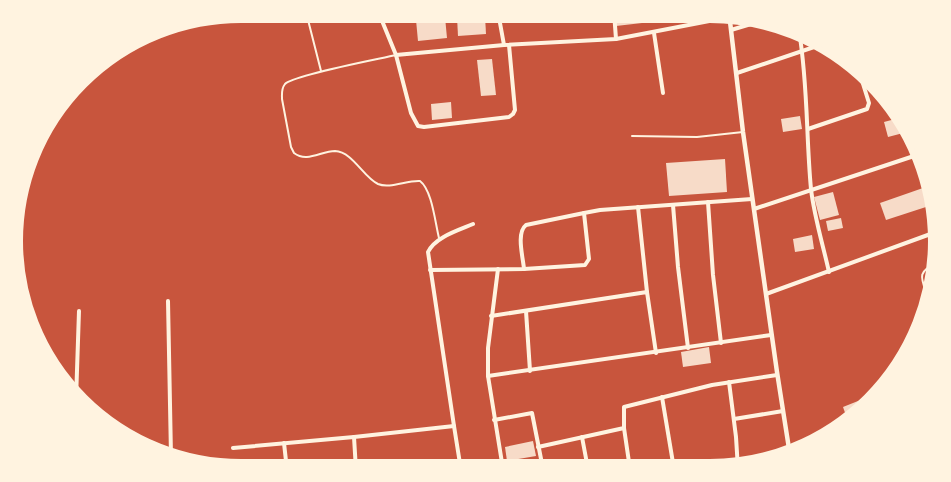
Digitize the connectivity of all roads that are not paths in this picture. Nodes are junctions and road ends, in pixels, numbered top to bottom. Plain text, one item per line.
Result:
1 (308, 20) edge
2 (382, 20) edge
3 (500, 20) edge
4 (615, 20) edge
5 (709, 20) edge
6 (730, 21) edge
7 (752, 24) edge
8 (731, 30) junction
9 (654, 33) junction
10 (616, 39) junction
11 (800, 39) edge
12 (507, 45) junction
13 (815, 47) edge
14 (802, 52) junction
15 (396, 55) junction
16 (321, 72) junction
17 (737, 73) junction
18 (862, 81) edge
19 (663, 93) dead end
20 (808, 129) junction
21 (743, 132) junction
22 (632, 136) dead end
23 (914, 156) edge
24 (811, 190) junction
25 (752, 199) junction
26 (708, 202) junction
27 (673, 205) junction
28 (638, 207) junction
29 (754, 209) junction
30 (584, 213) junction
31 (473, 224) dead end
32 (931, 234) edge
33 (439, 240) junction
34 (930, 266) edge
35 (524, 268) junction
36 (498, 269) junction
37 (430, 270) junction
38 (829, 272) junction
39 (925, 290) edge
40 (647, 292) junction
41 (766, 294) junction
42 (168, 301) dead end
43 (79, 311) dead end
44 (526, 311) junction
45 (492, 316) junction
46 (771, 335) junction
47 (721, 343) junction
48 (688, 348) junction
49 (656, 353) junction
50 (530, 371) junction
51 (777, 375) junction
52 (488, 376) junction
53 (729, 382) junction
54 (76, 388) edge
55 (662, 397) junction
56 (783, 410) junction
57 (734, 419) junction
58 (494, 420) junction
59 (454, 426) junction
60 (624, 428) junction
61 (354, 437) junction
62 (582, 437) junction
63 (284, 443) junction
64 (538, 447) junction
65 (790, 447) edge
66 (233, 448) dead end
67 (171, 450) edge
68 (737, 460) edge
69 (287, 462) edge
70 (356, 462) edge
71 (460, 462) edge
72 (502, 462) edge
73 (541, 462) edge
74 (587, 462) edge
75 (629, 462) edge
76 (673, 462) edge

1 - 16 lane
2 - 15 street
3 - 12 street
4 - 10 street
5 - 9 street
6 - 8 street
7 - 8 street
8 - 17 street
9 - 10 street
9 - 19 street
10 - 12 street
11 - 14 street
12 - 15 street
12 - 15 street
13 - 14 street
14 - 17 street
14 - 20 street
15 - 16 lane
16 - 33 lane
17 - 21 street
18 - 20 street
20 - 24 street
21 - 22 lane
21 - 25 street
23 - 24 street
24 - 29 street
24 - 38 street
25 - 26 street
25 - 29 street
26 - 27 street
26 - 47 street
27 - 28 street
27 - 48 street
28 - 30 street
28 - 40 street
29 - 41 street
30 - 35 street
30 - 35 street
31 - 33 street
32 - 38 street
33 - 37 street
34 - 39 lane
35 - 36 street
36 - 37 street
36 - 45 street
37 - 59 street
38 - 41 street
40 - 44 street
40 - 49 street
41 - 46 street
42 - 67 street
43 - 54 street
44 - 45 street
44 - 50 street
45 - 52 street
46 - 47 street
46 - 51 street
47 - 48 street
48 - 49 street
49 - 50 street
50 - 52 street
51 - 53 street
51 - 56 street
52 - 58 street
53 - 55 street
53 - 57 street
55 - 60 street
55 - 76 street
56 - 57 street
56 - 65 street
57 - 68 street
58 - 64 street
58 - 72 street
59 - 61 street
59 - 71 street
60 - 62 street
60 - 75 street
61 - 63 street
61 - 70 street
62 - 64 street
62 - 74 street
63 - 66 street
63 - 69 street
64 - 73 street

